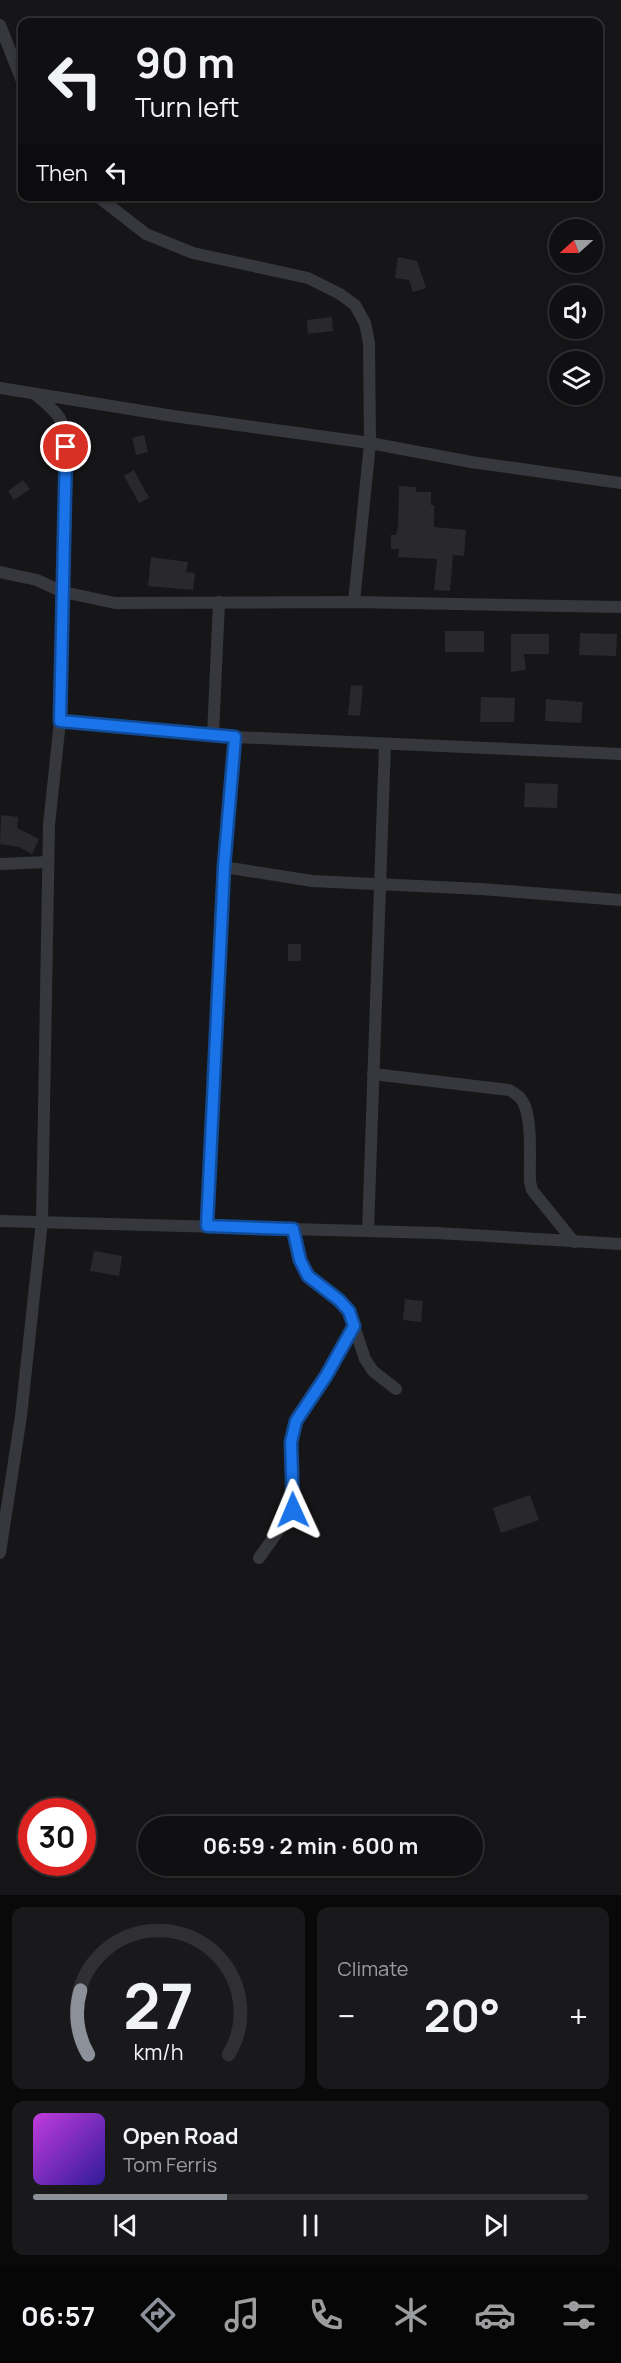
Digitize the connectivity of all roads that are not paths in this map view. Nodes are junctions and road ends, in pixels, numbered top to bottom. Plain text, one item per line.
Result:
1 (0, 25) edge
2 (18, 71) edge
3 (103, 201) edge
4 (0, 388) edge
5 (35, 394) junction
6 (370, 443) junction
7 (621, 483) edge
8 (0, 572) edge
9 (63, 592) junction
10 (219, 602) junction
11 (354, 602) junction
12 (621, 607) edge
13 (60, 721) junction
14 (213, 735) junction
15 (235, 737) junction
16 (385, 744) junction
17 (621, 754) edge
18 (48, 862) junction
19 (0, 864) edge
20 (224, 867) junction
21 (380, 884) junction
22 (621, 900) edge
23 (373, 1074) junction
24 (0, 1221) edge
25 (42, 1221) junction
26 (207, 1226) junction
27 (293, 1229) junction
28 (368, 1231) junction
29 (574, 1242) junction
30 (621, 1244) edge
31 (354, 1326) junction
32 (396, 1389) dead end
33 (0, 1553) edge
34 (259, 1558) dead end

1 - 2 street
3 - 6 street
4 - 5 street
5 - 6 street
5 - 9 street
6 - 7 street
6 - 11 street
8 - 9 street
9 - 10 street
9 - 13 street
10 - 11 street
10 - 14 street
11 - 12 street
13 - 14 street
13 - 18 street
14 - 15 street
15 - 16 street
15 - 20 street
16 - 17 street
16 - 21 street
18 - 19 street
18 - 25 street
20 - 21 street
20 - 26 street
21 - 22 street
21 - 23 street
23 - 28 street
23 - 29 street
24 - 25 street
25 - 26 street
25 - 33 street
26 - 27 street
27 - 28 street
27 - 31 street
28 - 29 street
29 - 30 street
31 - 32 street
31 - 34 street

